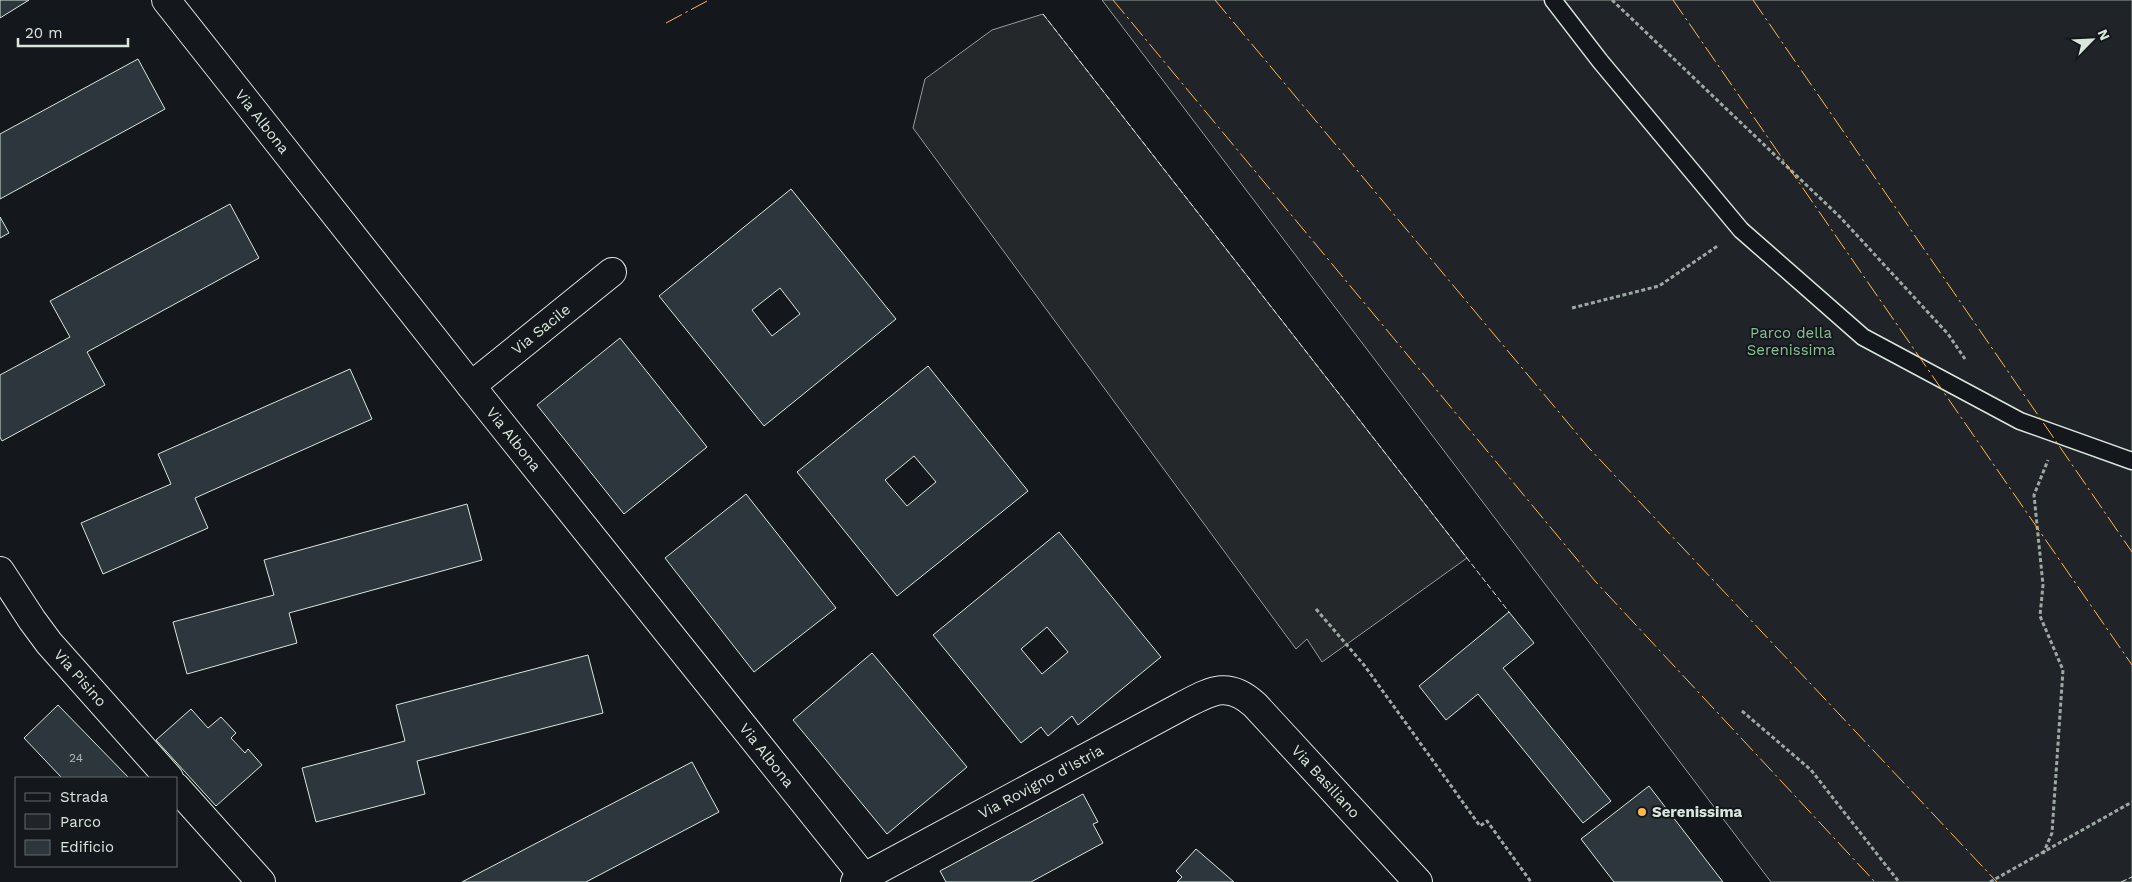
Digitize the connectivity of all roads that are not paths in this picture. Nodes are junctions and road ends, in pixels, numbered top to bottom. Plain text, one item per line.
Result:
1 (166, 0) edge
2 (1553, 0) edge
3 (612, 272) dead end
4 (471, 386) junction
5 (2132, 461) edge
6 (0, 571) edge
7 (1230, 689) joint
8 (168, 777) edge
9 (178, 789) edge
10 (859, 880) edge
11 (262, 882) edge
12 (1418, 882) edge

1 - 4 street, Via Albona
2 - 5 lane
3 - 4 street, Via Sacile
4 - 10 street, Via Albona
6 - 8 street, Via Pisino
7 - 10 street, Via Rovigno d'Istria
7 - 12 street, Via Basiliano
9 - 11 street

